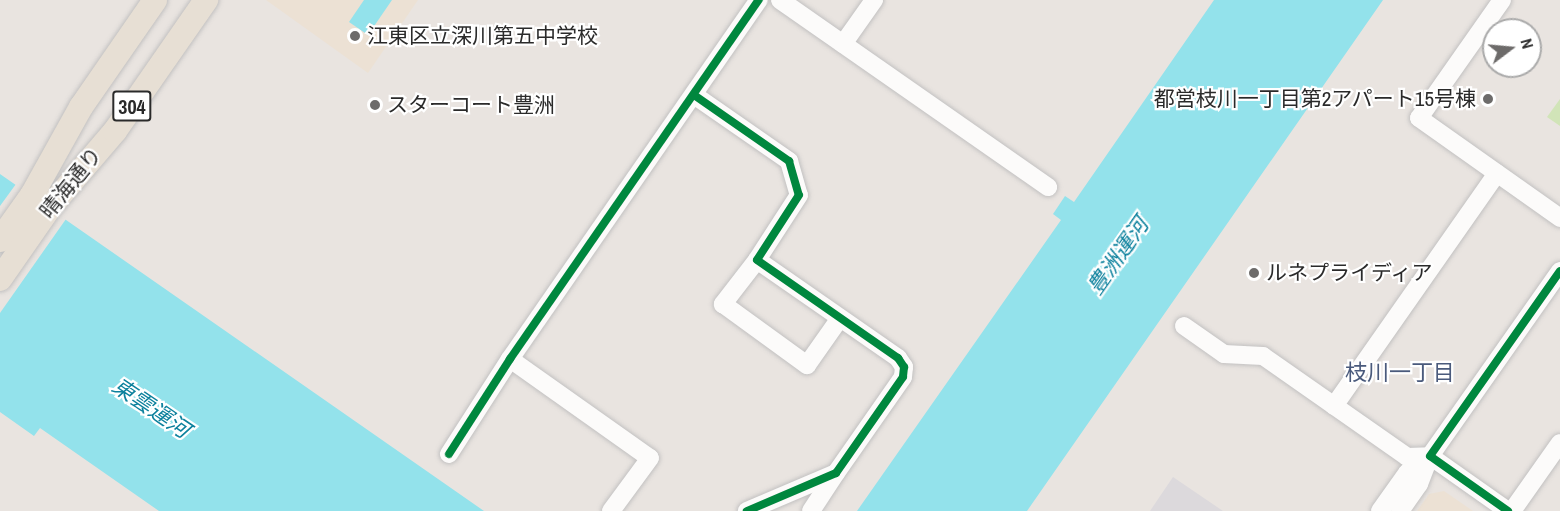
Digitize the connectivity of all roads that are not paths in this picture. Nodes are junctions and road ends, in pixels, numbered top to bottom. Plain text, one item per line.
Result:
1 (155, 0) edge
2 (206, 0) edge
3 (759, 0) edge
4 (780, 0) edge
5 (874, 0) edge
6 (1502, 0) edge
7 (843, 44) junction
8 (694, 95) junction
9 (1497, 173) junction
10 (1047, 187) dead end
11 (41, 201) junction
12 (1560, 218) edge
13 (0, 240) edge
14 (757, 260) junction
15 (1560, 271) edge
16 (0, 279) edge
17 (840, 318) junction
18 (1184, 326) dead end
19 (510, 359) junction
20 (1334, 406) junction
21 (1560, 442) edge
22 (448, 454) dead end
23 (1430, 456) junction
24 (836, 473) junction
25 (611, 511) edge
26 (747, 511) edge
27 (811, 511) edge
28 (1380, 511) edge
29 (1400, 511) edge
30 (1510, 511) edge

1 - 11 main road, 晴海通り / 304
2 - 11 main road, 晴海通り / 304
3 - 8 street
4 - 7 street
5 - 7 street
6 - 9 street
7 - 10 street
8 - 14 street
8 - 19 street
9 - 12 street
9 - 20 street
11 - 13 main road, 晴海通り / 304
11 - 16 main road, 晴海通り / 304
14 - 17 street
14 - 17 street
15 - 23 street
17 - 24 street
18 - 20 street
19 - 22 street
19 - 25 street
20 - 23 street
21 - 30 street
23 - 28 street
23 - 29 street
23 - 30 street
24 - 26 street
24 - 27 street

